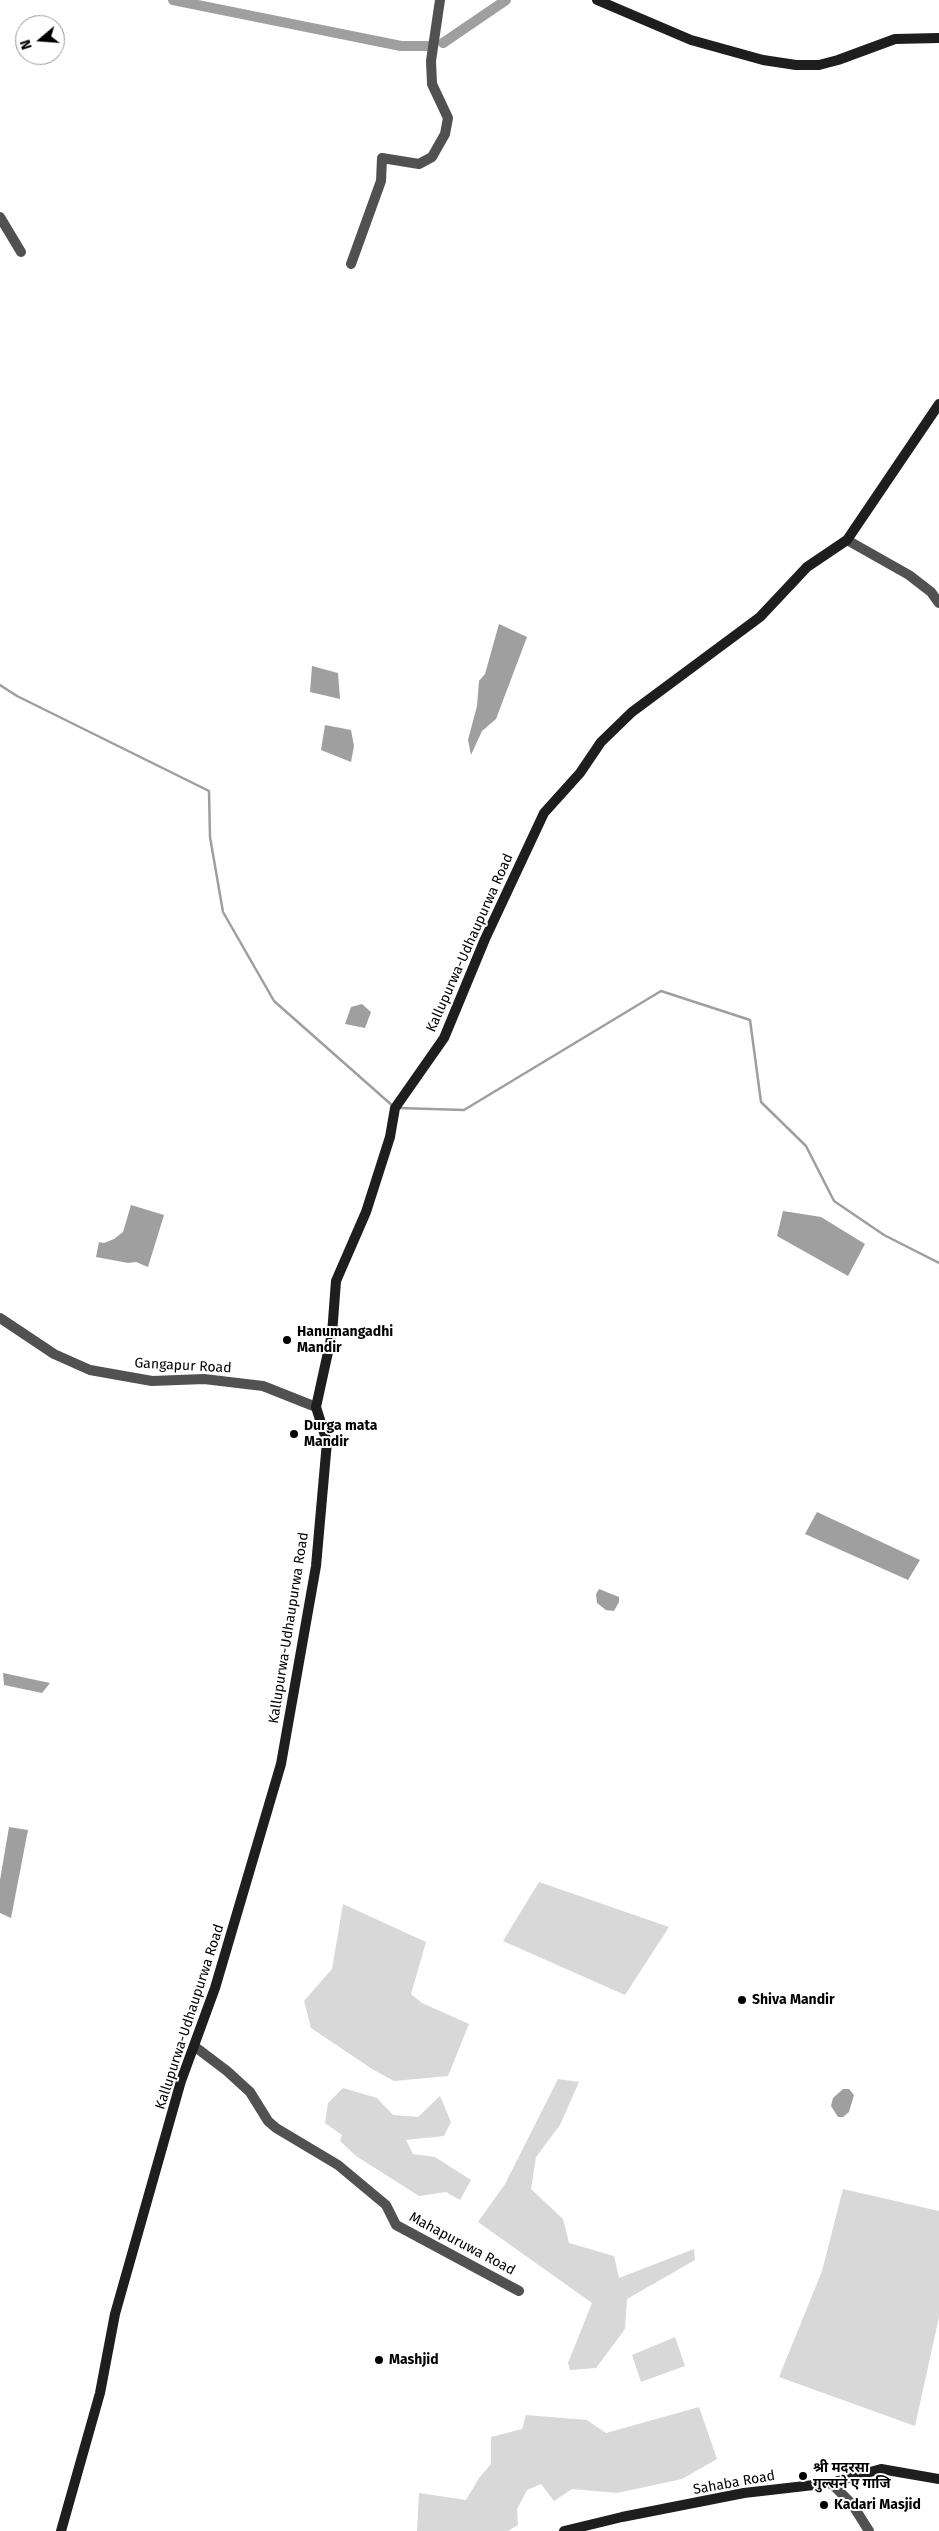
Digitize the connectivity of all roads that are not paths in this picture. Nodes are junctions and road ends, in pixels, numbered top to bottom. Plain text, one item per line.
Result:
1 (440, 0) edge
2 (597, 0) edge
3 (939, 38) edge
4 (0, 217) edge
5 (21, 252) dead end
6 (351, 264) dead end
7 (939, 404) edge
8 (847, 540) junction
9 (939, 603) edge
10 (0, 1318) edge
11 (316, 1407) junction
12 (194, 2046) junction
13 (519, 2290) dead end
14 (939, 2478) edge
15 (831, 2483) junction
16 (61, 2531) edge
17 (564, 2531) edge
18 (869, 2531) edge

1 - 6 street
2 - 3 street
4 - 5 street
7 - 8 street, Kallupurwa-Udhaupurwa Road
8 - 9 street
8 - 11 street, Kallupurwa-Udhaupurwa Road
10 - 11 street, Gangapur Road
11 - 12 street, Kallupurwa-Udhaupurwa Road
12 - 13 street, Mahapuruwa Road
12 - 16 street, Kallupurwa-Udhaupurwa Road
14 - 15 street, Sahaba Road
15 - 17 street, Sahaba Road
15 - 18 street

